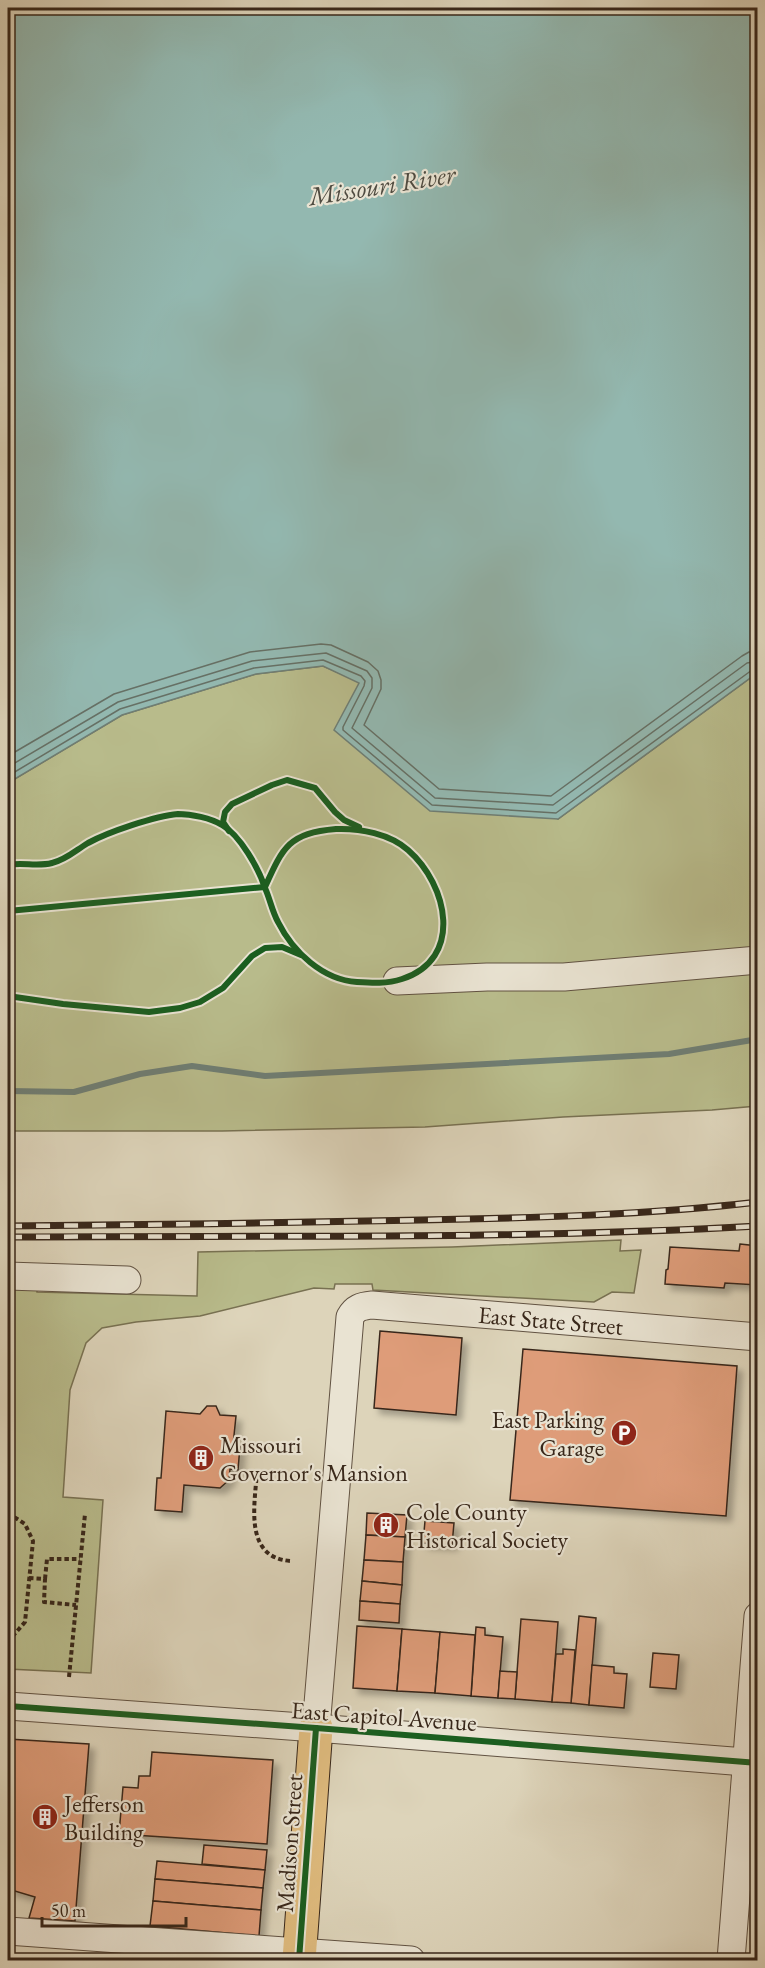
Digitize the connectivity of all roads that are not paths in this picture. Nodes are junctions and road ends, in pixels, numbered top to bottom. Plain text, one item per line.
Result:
1 (758, 960) edge
2 (397, 981) dead end
3 (8, 1276) edge
4 (127, 1280) dead end
5 (350, 1317) joint
6 (758, 1337) edge
7 (758, 1617) edge
8 (8, 1707) edge
9 (316, 1728) junction
10 (751, 1762) edge
11 (8, 1931) edge
12 (299, 1956) edge
13 (411, 1960) edge
14 (731, 1960) edge

1 - 2 street
3 - 4 street
5 - 6 street, East State Street
5 - 9 street, Madison Street
7 - 10 street
8 - 9 street, East Capitol Avenue
9 - 10 street, East Capitol Avenue
9 - 12 main road, Madison Street
10 - 14 street
11 - 12 street
12 - 13 street

